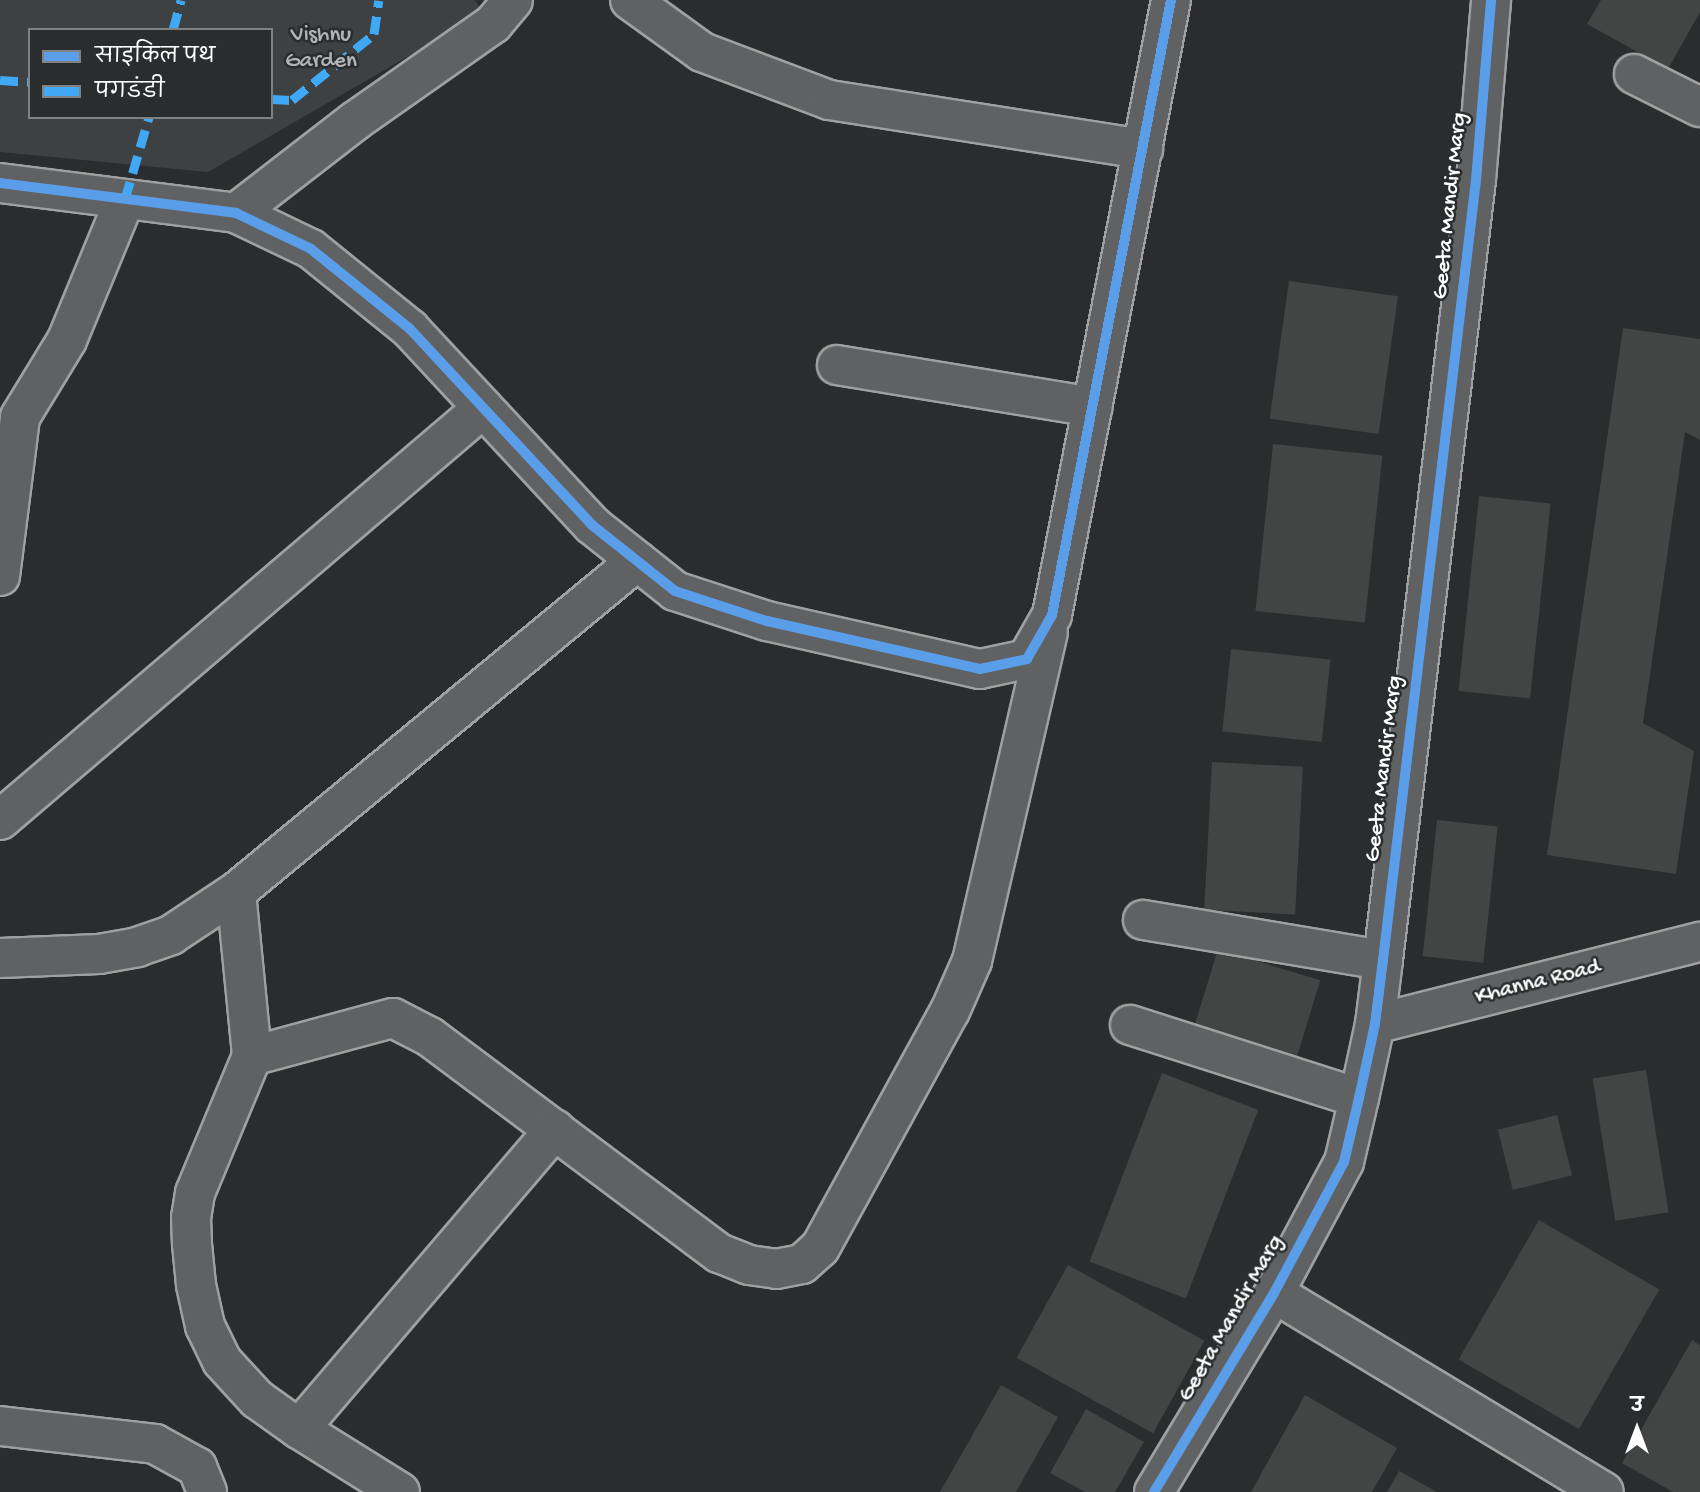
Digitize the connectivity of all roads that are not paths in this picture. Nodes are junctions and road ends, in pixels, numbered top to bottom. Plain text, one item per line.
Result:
1 (513, 0) edge
2 (630, 0) edge
3 (1171, 0) edge
4 (1490, 0) edge
5 (1634, 74) dead end
6 (1700, 107) edge
7 (1143, 149) junction
8 (0, 183) edge
9 (125, 199) junction
10 (236, 213) junction
11 (837, 365) dead end
12 (1093, 407) junction
13 (483, 408) junction
14 (10, 416) edge
15 (638, 561) junction
16 (0, 576) edge
17 (1052, 615) junction
18 (0, 820) edge
19 (236, 892) junction
20 (1143, 920) dead end
21 (1700, 942) edge
22 (0, 958) edge
23 (1383, 960) junction
24 (1375, 1024) junction
25 (1130, 1025) dead end
26 (252, 1056) junction
27 (1359, 1098) junction
28 (555, 1129) junction
29 (1274, 1293) junction
30 (0, 1426) edge
31 (299, 1429) junction
32 (1160, 1490) edge
33 (207, 1492) edge
34 (400, 1492) edge
35 (1604, 1492) edge

1 - 10 street
2 - 7 street
3 - 7 street
4 - 23 street, Geeta Mandir Marg
5 - 6 street
7 - 12 street
8 - 9 street
9 - 10 street
9 - 14 street
10 - 13 street
11 - 12 street
12 - 17 street
13 - 15 street
13 - 18 street
14 - 16 street
15 - 17 street
15 - 19 street
17 - 28 street
19 - 22 street
19 - 26 street
20 - 23 street
21 - 24 street, Khanna Road
23 - 24 street, Geeta Mandir Marg
24 - 27 street, Geeta Mandir Marg
25 - 27 street
26 - 28 street
26 - 31 street
27 - 29 street, Geeta Mandir Marg
28 - 31 street
29 - 32 street, Geeta Mandir Marg
29 - 35 street
30 - 33 street
31 - 34 street

